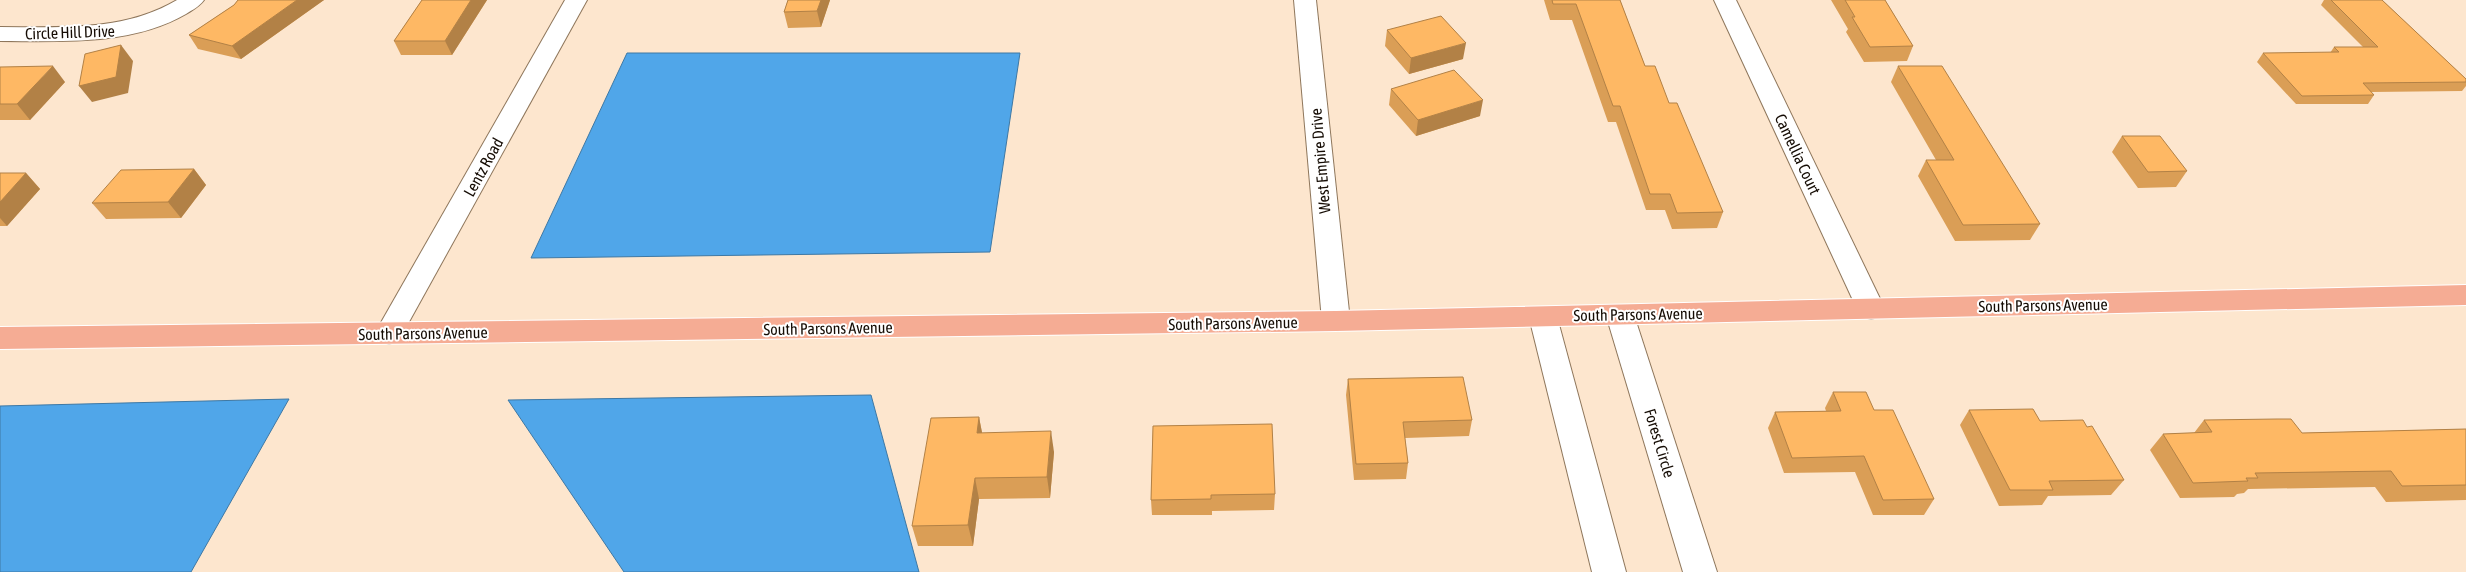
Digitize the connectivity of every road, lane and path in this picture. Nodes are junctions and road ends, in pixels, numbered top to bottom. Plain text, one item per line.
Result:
1 (193, 0) edge
2 (576, 0) edge
3 (1305, 0) edge
4 (1725, 0) edge
5 (0, 34) edge
6 (2466, 295) edge
7 (1871, 309) junction
8 (1620, 315) junction
9 (1543, 317) junction
10 (1336, 321) junction
11 (389, 333) junction
12 (0, 338) edge
13 (1609, 572) edge
14 (1700, 572) edge

1 - 5 street, Circle Hill Drive
2 - 11 street, Lentz Road
3 - 10 street, West Empire Drive
4 - 7 street, Camellia Court
6 - 7 main road, South Parsons Avenue
7 - 8 main road, South Parsons Avenue
8 - 9 main road, South Parsons Avenue
8 - 14 street, Forest Circle
9 - 10 main road, South Parsons Avenue
9 - 13 street
10 - 11 main road, South Parsons Avenue
11 - 12 main road, South Parsons Avenue

